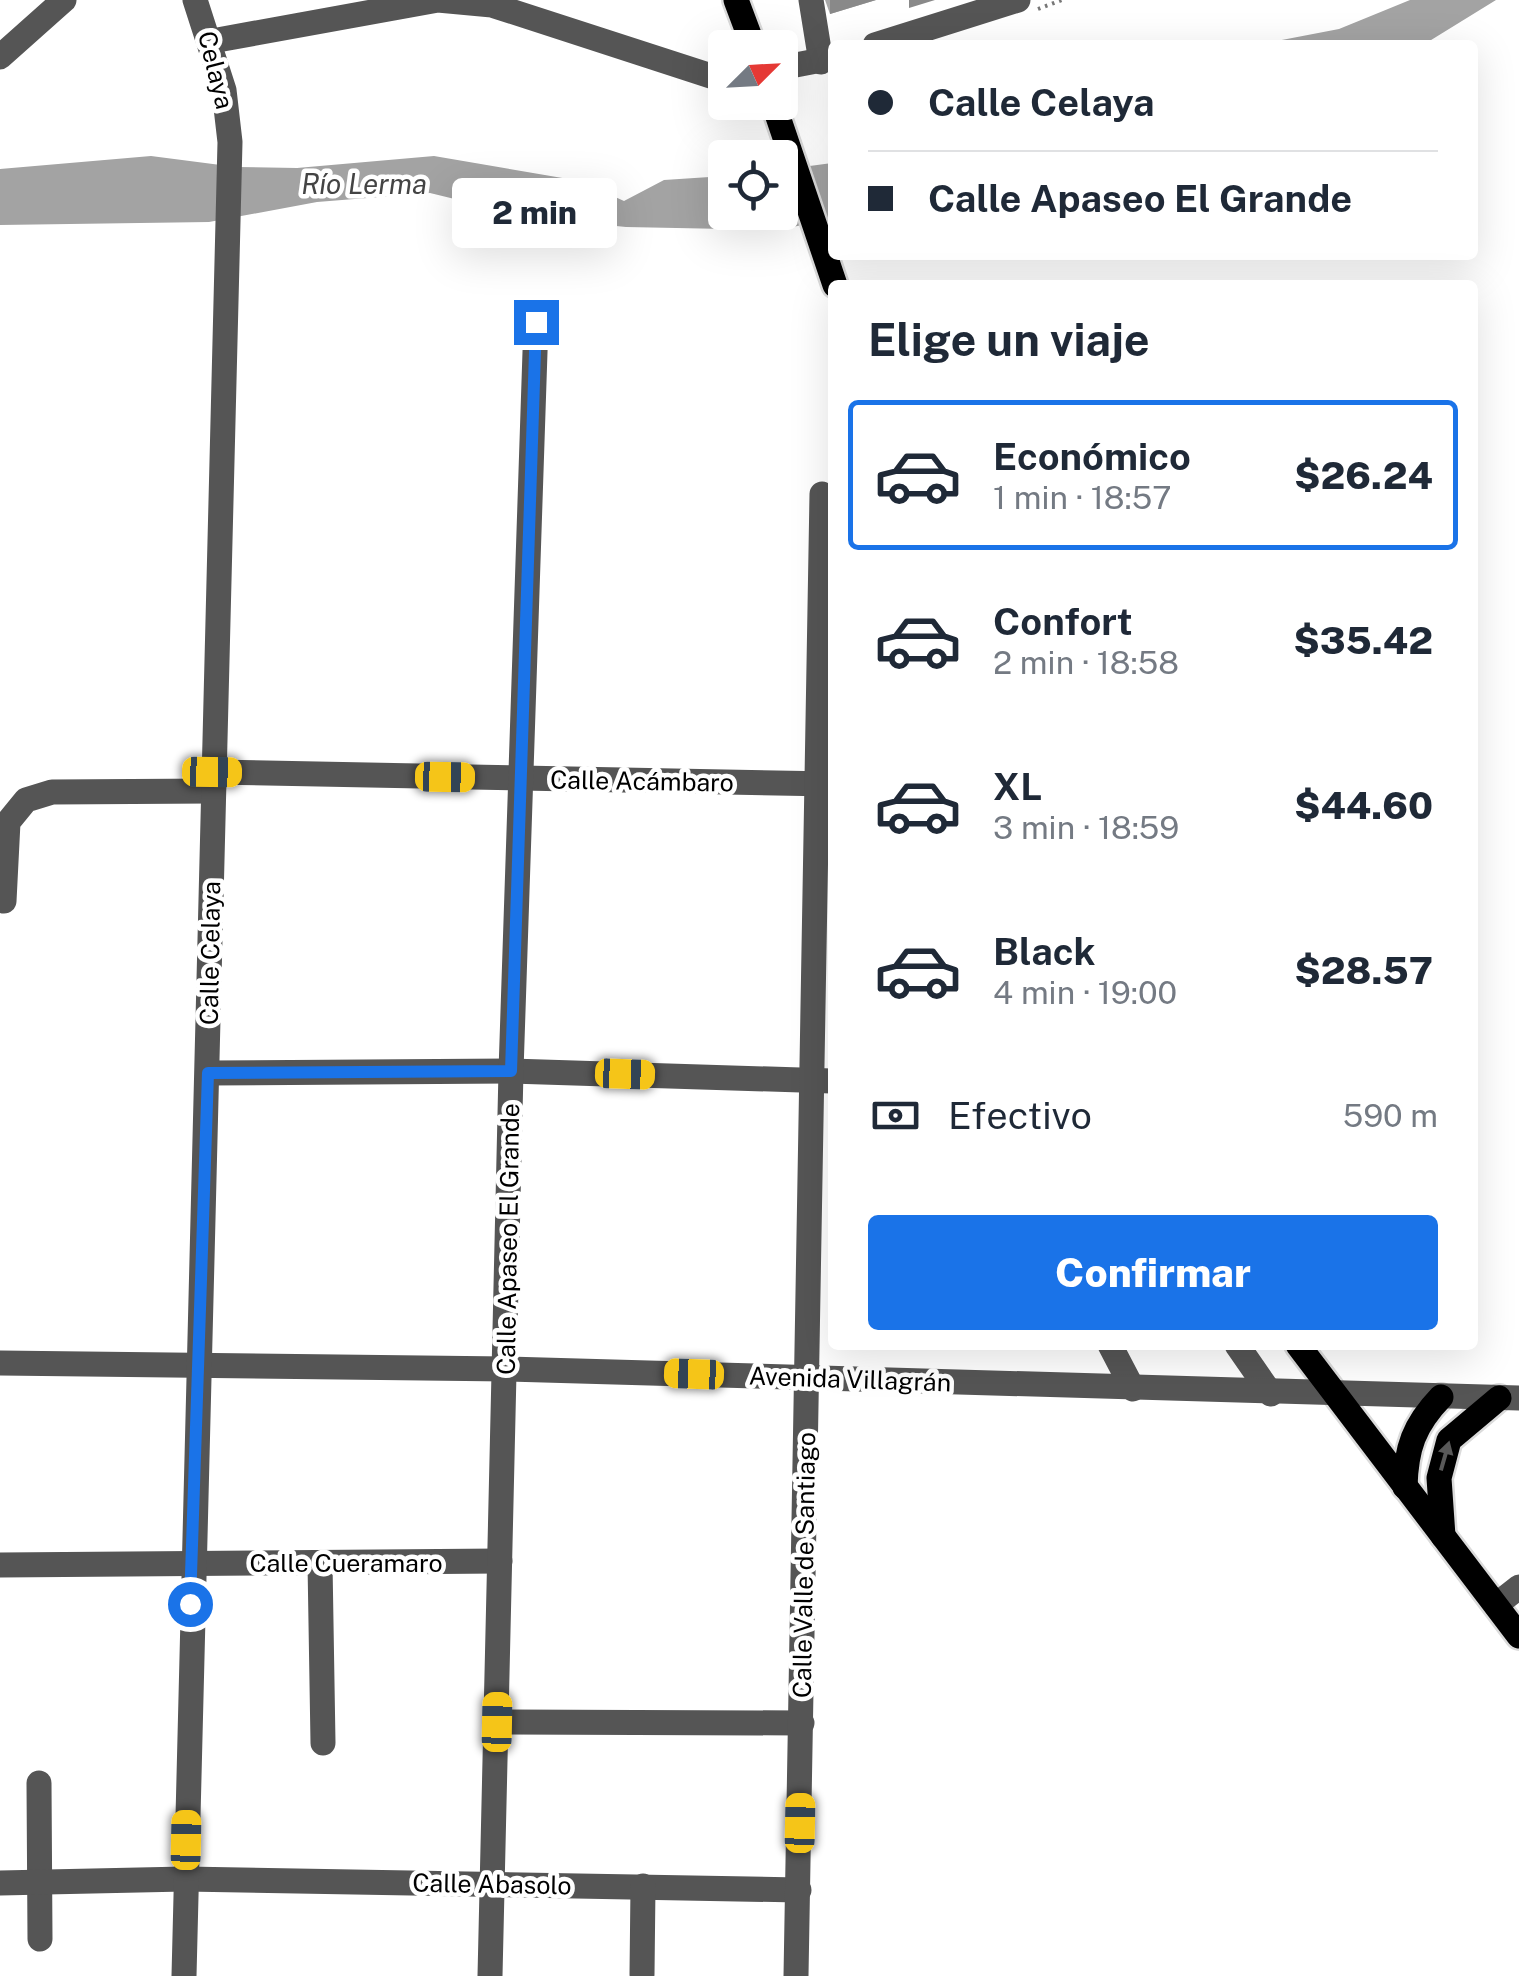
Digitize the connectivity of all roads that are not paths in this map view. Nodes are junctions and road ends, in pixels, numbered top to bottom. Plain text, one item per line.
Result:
1 (64, 0) edge
2 (195, 0) edge
3 (736, 0) edge
4 (811, 0) edge
5 (1014, 1) edge
6 (323, 16) edge
7 (747, 30) edge
8 (890, 40) edge
9 (212, 41) junction
10 (0, 56) edge
11 (827, 60) edge
12 (798, 65) edge
13 (708, 75) edge
14 (779, 120) edge
15 (226, 231) joint
16 (834, 280) edge
17 (536, 322) dead end
18 (822, 494) dead end
19 (522, 778) junction
20 (212, 782) junction
21 (826, 784) edge
22 (4, 901) dead end
23 (511, 1071) junction
24 (208, 1073) junction
25 (824, 1081) edge
26 (1113, 1350) edge
27 (1240, 1350) edge
28 (1302, 1350) edge
29 (0, 1363) edge
30 (198, 1365) junction
31 (507, 1369) junction
32 (806, 1377) junction
33 (1133, 1389) junction
34 (1271, 1394) junction
35 (1336, 1396) junction
36 (1441, 1397) junction
37 (1509, 1398) edge
38 (1405, 1487) junction
39 (1442, 1536) junction
40 (500, 1562) junction
41 (320, 1563) junction
42 (191, 1564) junction
43 (0, 1565) edge
44 (1519, 1587) edge
45 (1496, 1605) junction
46 (1519, 1636) edge
47 (497, 1722) junction
48 (802, 1723) junction
49 (322, 1743) dead end
50 (40, 1783) dead end
51 (185, 1879) junction
52 (0, 1882) edge
53 (492, 1883) junction
54 (40, 1884) junction
55 (644, 1886) junction
56 (799, 1890) junction
57 (40, 1939) dead end
58 (642, 1974) edge
59 (184, 1976) edge
60 (490, 1976) edge
61 (796, 1976) edge

1 - 10 street
2 - 9 street, Celaya
3 - 7 main road
4 - 11 street
5 - 8 street
6 - 9 street
6 - 13 street
9 - 15 street, Celaya
11 - 12 street
14 - 16 main road
15 - 20 street, Calle Celaya
17 - 19 street, Calle Apaseo El Grande
18 - 21 street, Calle Valle de Santiago
19 - 20 street, Calle Acámbaro
19 - 21 street, Calle Acámbaro
19 - 23 street, Calle Apaseo El Grande
20 - 22 street, Calle Acámbaro
20 - 24 street, Calle Celaya
21 - 25 street, Calle Valle de Santiago
23 - 24 street
23 - 25 street
23 - 31 street, Calle Apaseo El Grande
24 - 30 street, Calle Celaya
25 - 32 street, Calle Valle de Santiago
26 - 33 street
27 - 34 street
28 - 35 main road
29 - 30 street, Avenida Villagrán
30 - 31 street, Avenida Villagrán
30 - 42 street, Calle Celaya
31 - 32 street, Avenida Villagrán
31 - 40 street, Calle Apaseo El Grande
32 - 33 street, Avenida Villagrán
32 - 48 street, Calle Valle de Santiago
33 - 34 street, Avenida Villagrán
34 - 35 street, Avenida Villagrán
35 - 36 street, Avenida Villagrán
35 - 38 main road
36 - 37 street, Avenida Villagrán
36 - 38 main road
39 -> 37 main road
38 - 39 main road
39 - 45 main road
40 - 41 street, Calle Cueramaro
40 - 47 street, Calle Apaseo El Grande
41 - 42 street, Calle Cueramaro
41 - 49 street
42 - 43 street, Calle Cueramaro
42 - 51 street, Calle Celaya
44 - 45 street
45 - 46 main road
47 - 48 street
47 - 53 street, Calle Apaseo El Grande
48 - 56 street, Calle Valle de Santiago
50 - 54 street
51 - 53 street, Calle Abasolo
51 - 54 street, Calle Abasolo
51 - 59 street, Calle Celaya
52 - 54 street, Calle Abasolo
53 - 55 street, Calle Abasolo
53 - 60 street, Calle Apaseo El Grande
54 - 57 street
55 - 56 street, Calle Abasolo
55 - 58 street
56 - 61 street, Calle Valle de Santiago

